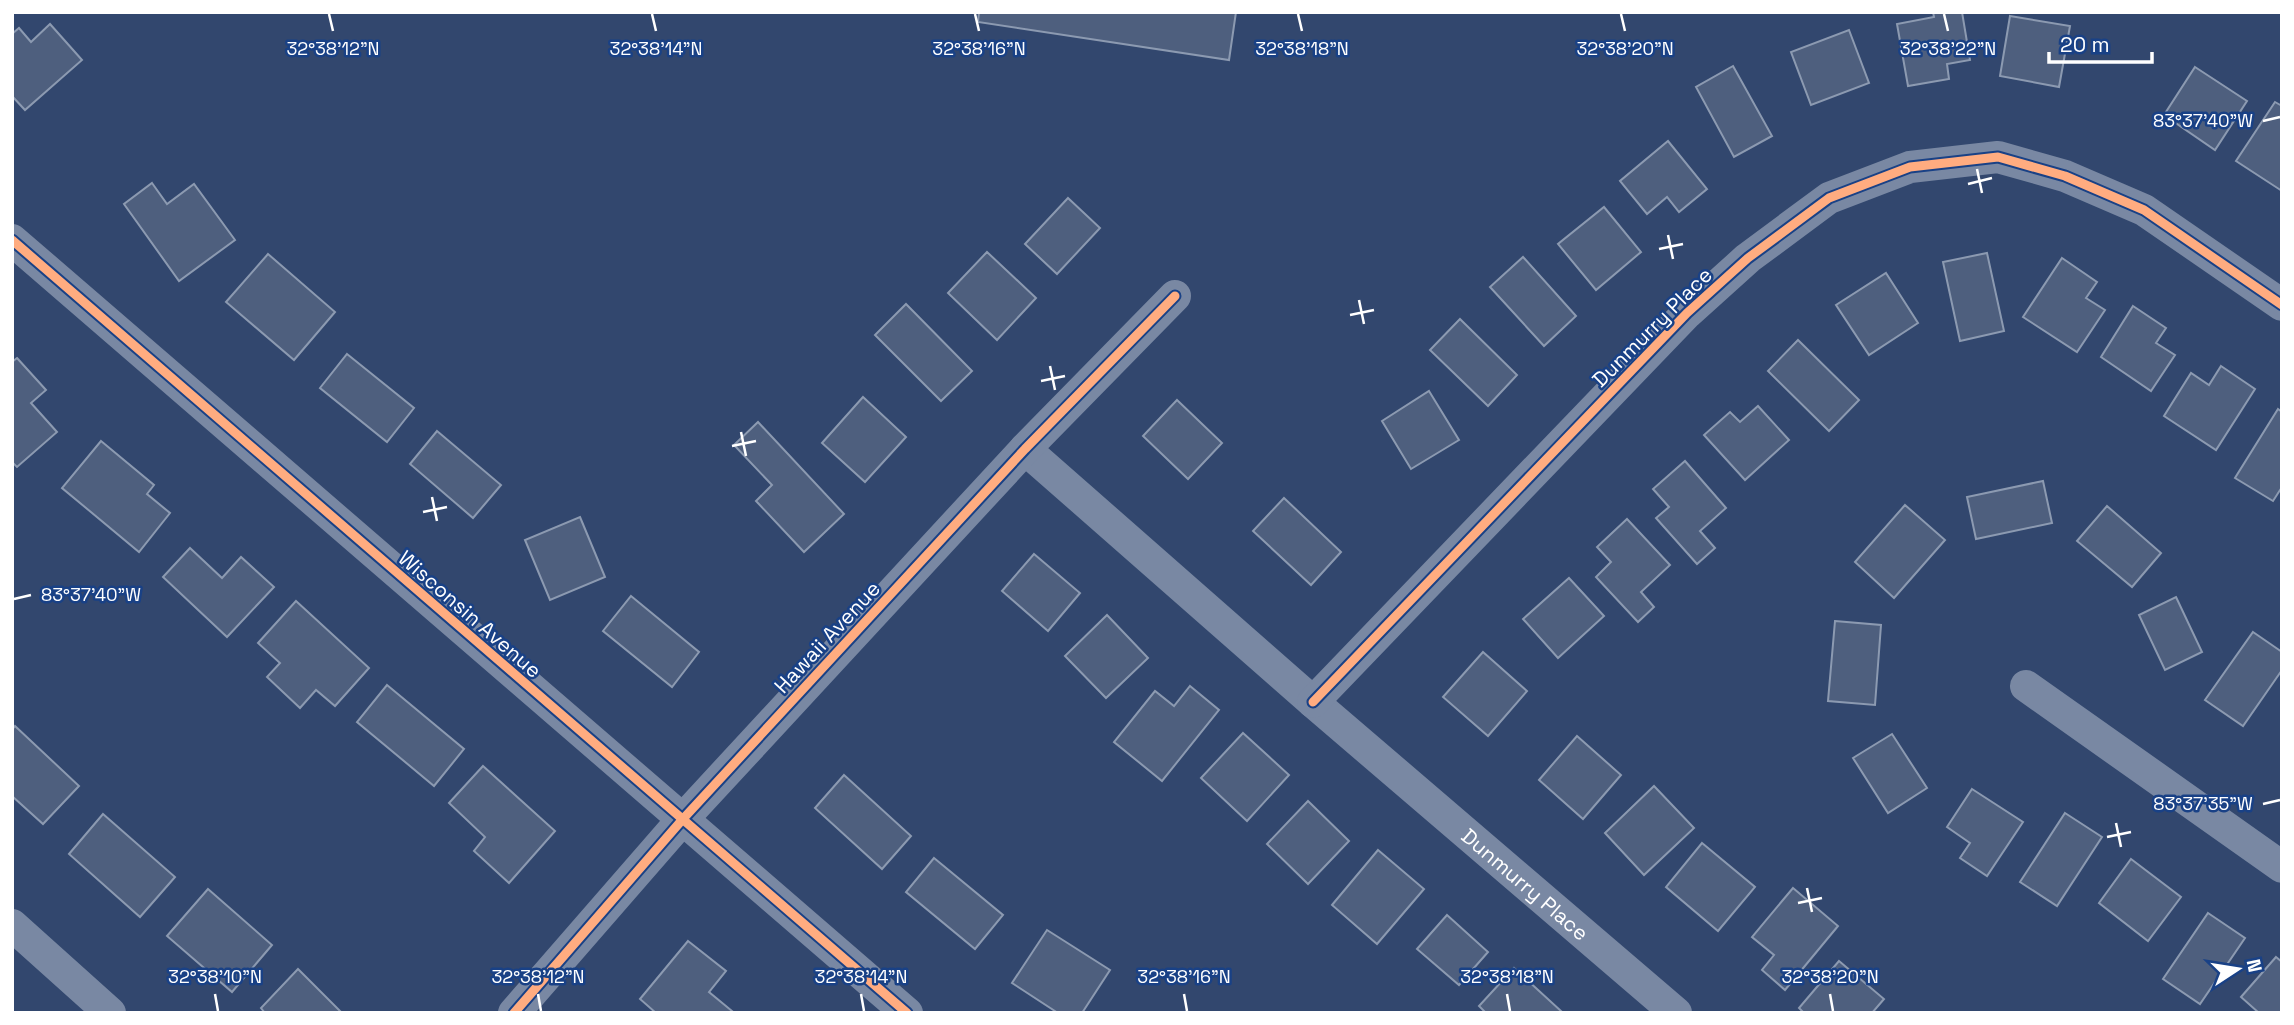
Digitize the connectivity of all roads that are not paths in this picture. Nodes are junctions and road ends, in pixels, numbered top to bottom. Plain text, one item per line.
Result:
1 (12, 240) edge
2 (1175, 296) dead end
3 (2282, 305) edge
4 (1025, 449) junction
5 (2026, 686) dead end
6 (1312, 702) junction
7 (682, 820) junction
8 (2282, 867) edge
9 (12, 925) edge
10 (110, 1013) edge
11 (514, 1013) edge
12 (906, 1013) edge
13 (1675, 1013) edge

1 - 7 street, Wisconsin Avenue
2 - 4 street, Hawaii Avenue
3 - 6 street, Dunmurry Place
4 - 6 street, Dunmurry Place
4 - 7 street, Hawaii Avenue
5 - 8 street
6 - 13 street, Dunmurry Place
7 - 11 street, Hawaii Avenue
7 - 12 street, Wisconsin Avenue
9 - 10 street

